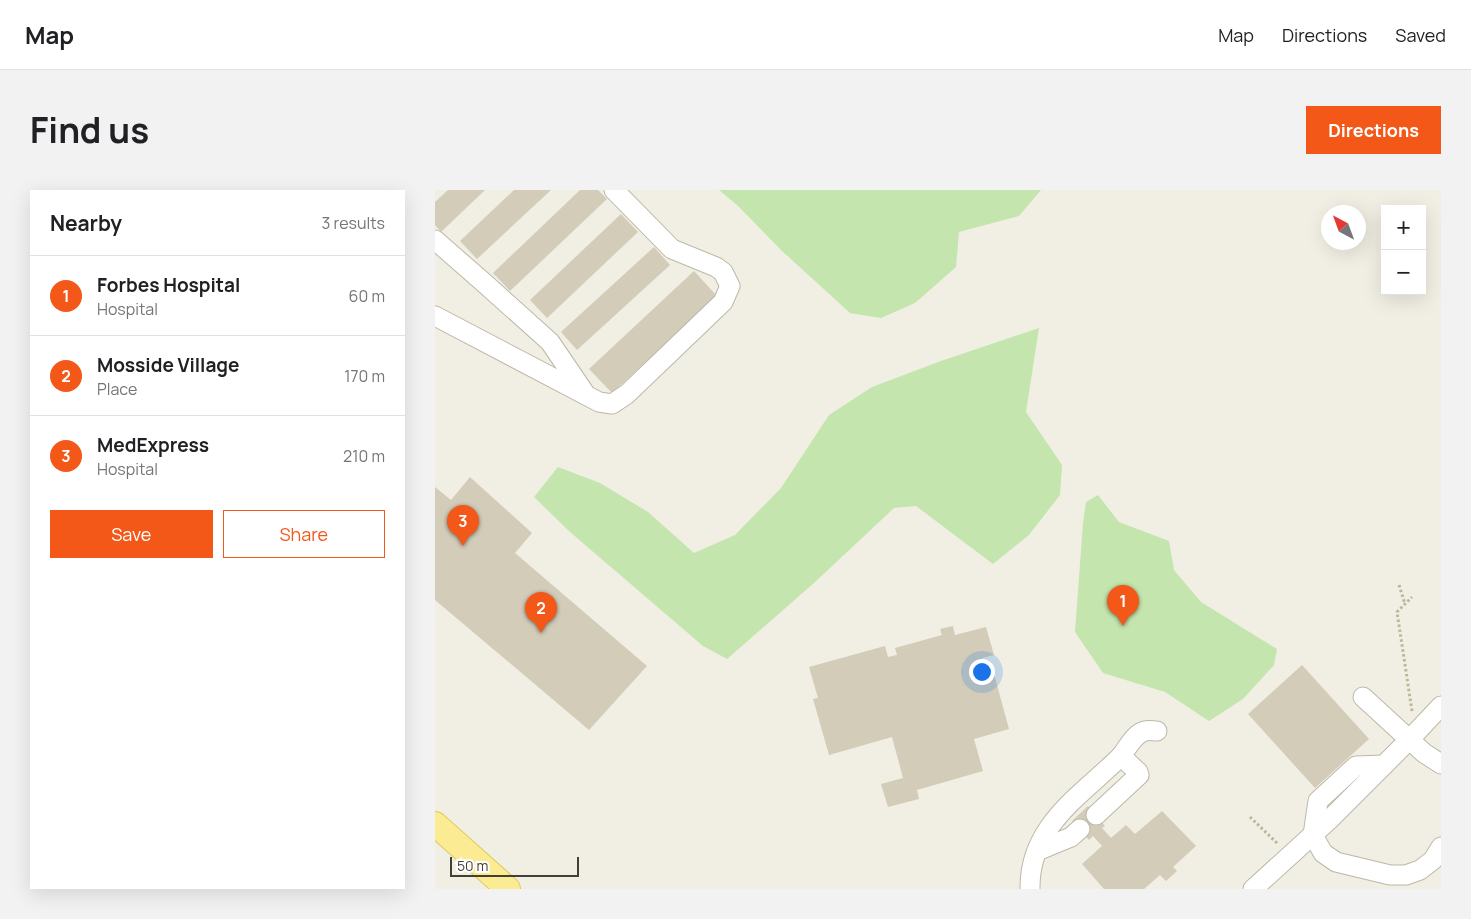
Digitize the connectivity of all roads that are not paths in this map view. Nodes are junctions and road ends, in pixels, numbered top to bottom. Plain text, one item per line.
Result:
1 (614, 190) edge
2 (435, 240) edge
3 (435, 316) edge
4 (587, 395) junction
5 (1363, 696) dead end
6 (1441, 706) edge
7 (1409, 740) junction
8 (1441, 764) edge
9 (1096, 815) dead end
10 (435, 824) edge
11 (1080, 829) dead end
12 (1313, 835) junction
13 (1441, 848) edge
14 (1037, 852) junction
15 (508, 889) edge
16 (1030, 889) edge
17 (1253, 889) edge

1 - 4 lane
2 - 4 lane
3 - 4 lane
5 - 7 lane
6 - 7 lane
7 - 8 lane
7 - 12 lane
9 - 14 lane
10 - 15 main road
11 - 14 lane
12 - 13 lane
12 - 17 lane
14 - 16 lane

